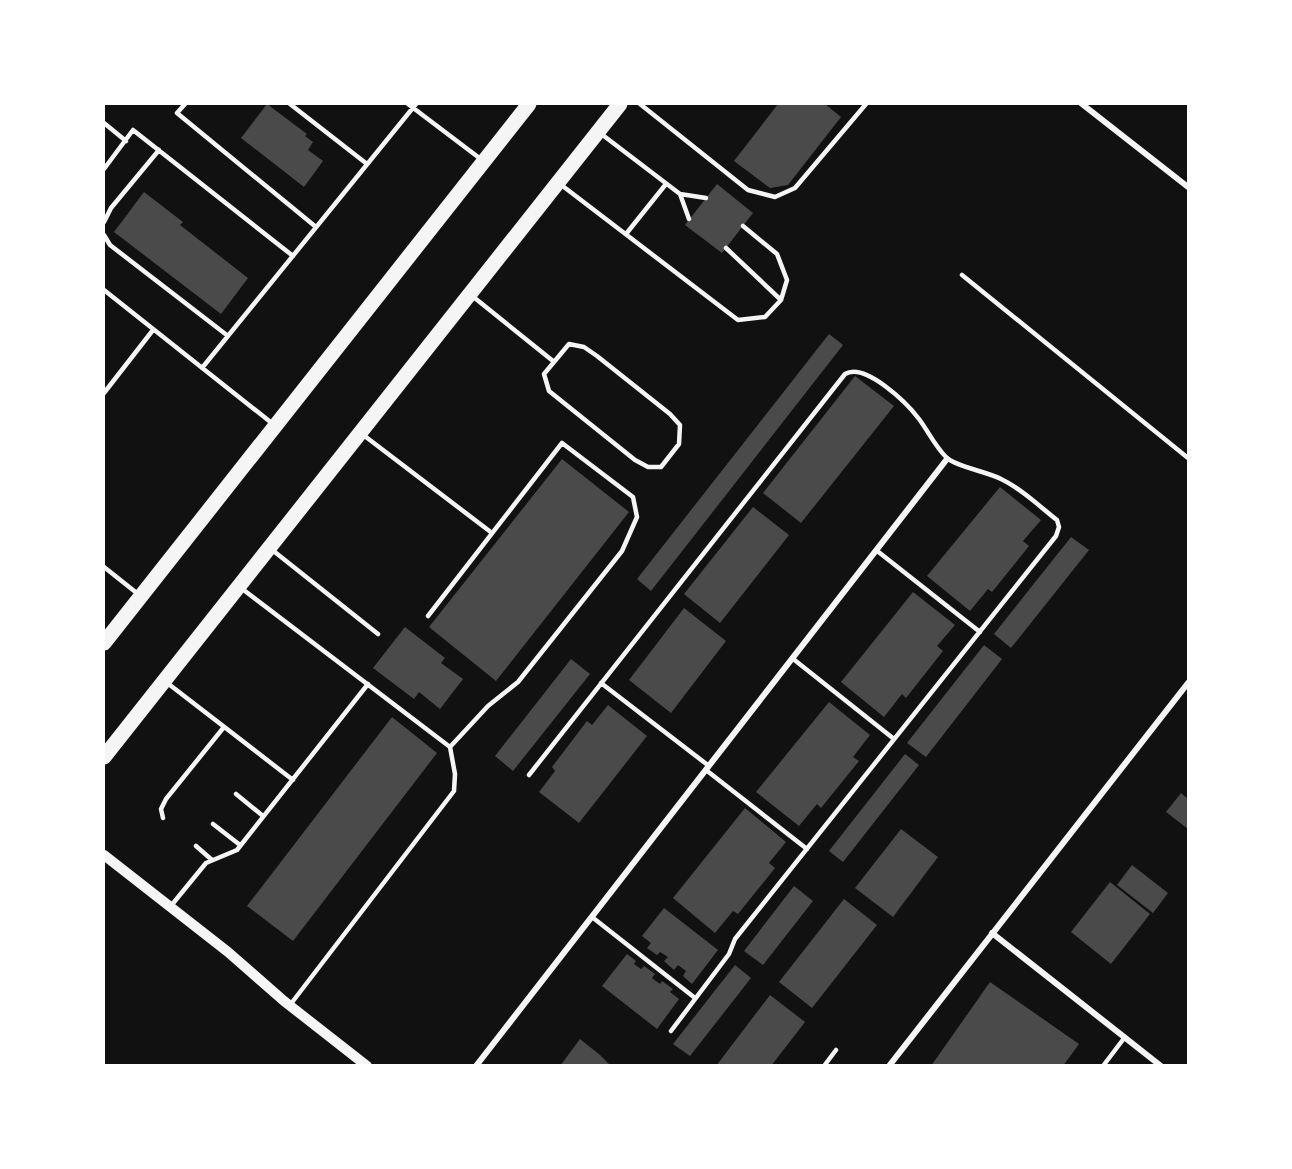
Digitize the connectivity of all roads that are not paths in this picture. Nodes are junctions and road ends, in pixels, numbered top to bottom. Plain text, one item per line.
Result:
1 (185, 104) edge
2 (290, 104) edge
3 (530, 104) edge
4 (620, 104) edge
5 (640, 104) edge
6 (863, 104) edge
7 (1082, 104) edge
8 (412, 105) edge
9 (104, 123) edge
10 (598, 131) junction
11 (126, 141) junction
12 (159, 150) junction
13 (484, 161) junction
14 (367, 164) junction
15 (104, 169) edge
16 (557, 182) junction
17 (666, 184) junction
18 (1188, 187) edge
19 (680, 194) junction
20 (706, 198) dead end
21 (689, 219) dead end
22 (104, 222) edge
23 (316, 226) junction
24 (743, 226) dead end
25 (626, 234) junction
26 (104, 235) edge
27 (726, 248) dead end
28 (293, 256) junction
29 (962, 275) dead end
30 (104, 290) edge
31 (469, 294) junction
32 (780, 300) junction
33 (153, 330) junction
34 (228, 336) junction
35 (554, 361) junction
36 (202, 368) junction
37 (104, 393) edge
38 (275, 425) junction
39 (360, 432) junction
40 (1188, 458) edge
41 (947, 459) junction
42 (492, 533) junction
43 (269, 547) junction
44 (876, 550) junction
45 (104, 567) edge
46 (238, 586) junction
47 (141, 596) junction
48 (428, 616) dead end
49 (980, 632) junction
50 (378, 634) dead end
51 (104, 643) edge
52 (792, 658) junction
53 (164, 681) junction
54 (601, 683) junction
55 (1188, 683) edge
56 (368, 684) junction
57 (224, 727) junction
58 (894, 739) junction
59 (450, 747) junction
60 (104, 757) edge
61 (195, 763) junction
62 (707, 768) junction
63 (202, 769) dead end
64 (529, 775) dead end
65 (293, 780) junction
66 (171, 792) junction
67 (236, 794) dead end
68 (178, 798) dead end
69 (263, 816) junction
70 (163, 818) dead end
71 (213, 824) dead end
72 (240, 845) junction
73 (196, 846) dead end
74 (807, 849) junction
75 (104, 855) edge
76 (212, 860) junction
77 (170, 907) junction
78 (592, 917) junction
79 (992, 933) junction
80 (695, 998) junction
81 (290, 1006) junction
82 (671, 1031) dead end
83 (1125, 1037) junction
84 (836, 1050) dead end
85 (366, 1065) edge
86 (476, 1065) edge
87 (824, 1065) edge
88 (889, 1065) edge
89 (1103, 1065) edge
90 (1161, 1065) edge

1 - 23 lane
2 - 14 lane
3 - 13 main road
4 - 10 main road
5 - 6 lane
7 - 18 street
8 - 13 lane
8 - 14 lane
9 - 11 lane
10 - 16 main road
10 - 17 lane
11 - 12 lane
11 - 15 lane
12 - 22 lane
12 - 28 lane
13 - 38 main road
14 - 23 lane
16 - 25 lane
16 - 31 main road
17 - 19 lane
17 - 25 lane
19 - 20 lane
19 - 21 lane
23 - 28 lane
24 - 32 lane
25 - 32 lane
26 - 34 lane
27 - 32 lane
28 - 34 lane
29 - 40 lane
30 - 33 lane
31 - 35 lane
31 - 39 main road
33 - 36 lane
33 - 37 lane
34 - 36 lane
35 - 35 lane
36 - 38 lane
38 - 47 main road
39 - 42 lane
39 - 43 main road
41 - 44 street
41 - 49 lane
41 - 54 lane
42 - 48 lane
42 - 59 lane
43 - 46 main road
43 - 50 lane
44 - 49 lane
44 - 52 street
45 - 47 lane
46 - 53 main road
46 - 56 lane
47 - 51 main road
49 - 58 lane
52 - 58 lane
52 - 62 street
53 - 57 lane
53 - 60 main road
54 - 62 lane
54 - 64 lane
55 - 79 street
56 - 59 lane
56 - 65 lane
57 - 61 lane
57 - 65 lane
58 - 74 lane
59 - 81 lane
61 - 63 lane
61 - 66 lane
62 - 74 lane
62 - 78 street
65 - 69 lane
66 - 68 lane
66 - 70 lane
67 - 69 lane
69 - 72 lane
71 - 72 lane
72 - 76 lane
73 - 76 lane
74 - 80 lane
75 - 77 street
76 - 77 lane
77 - 81 street
78 - 80 lane
78 - 86 street
79 - 83 street
79 - 88 street
80 - 82 lane
81 - 85 street
83 - 89 lane
83 - 90 street
84 - 87 lane

